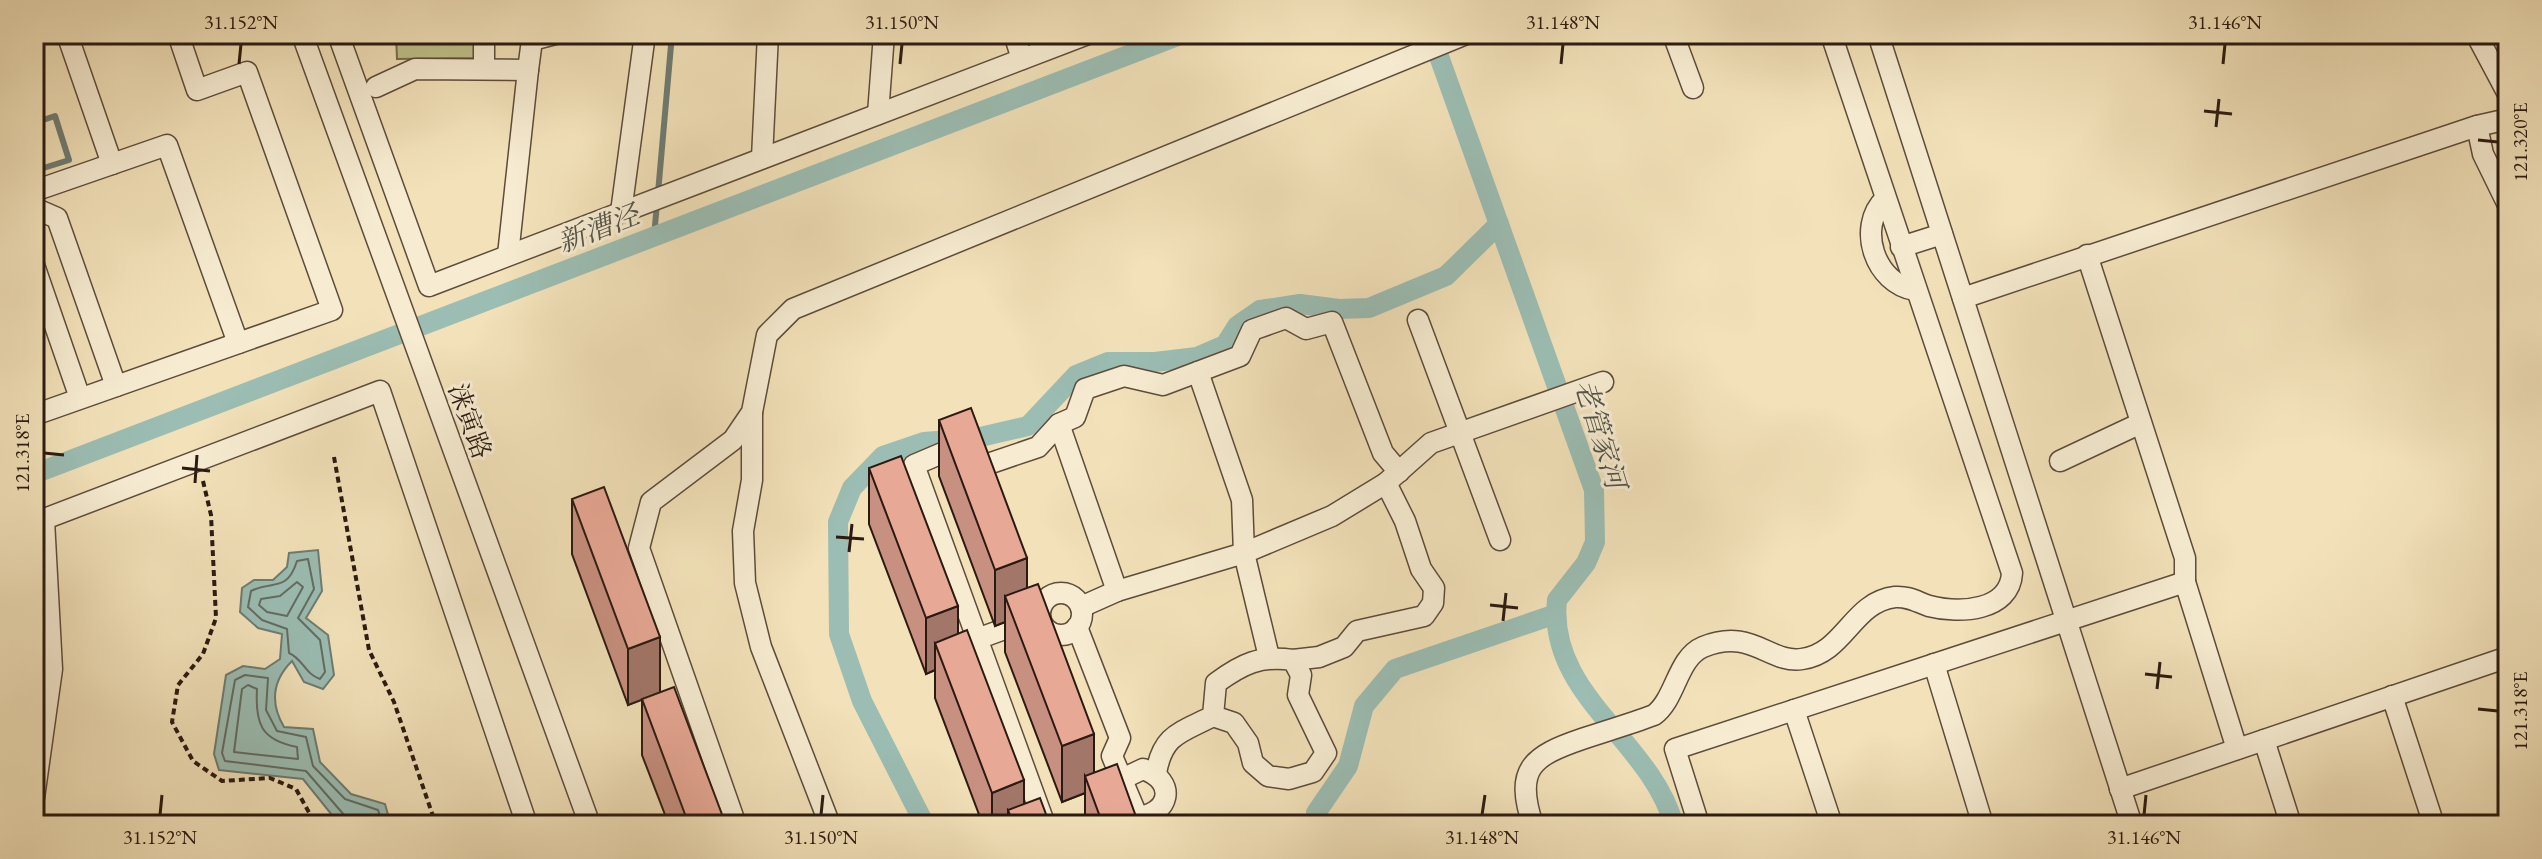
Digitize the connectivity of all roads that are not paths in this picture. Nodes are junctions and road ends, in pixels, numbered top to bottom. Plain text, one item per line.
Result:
1 (67, 34) edge
2 (178, 34) edge
3 (302, 34) edge
4 (338, 34) edge
5 (484, 34) edge
6 (555, 34) edge
7 (645, 34) edge
8 (768, 34) edge
9 (884, 34) edge
10 (1014, 34) edge
11 (1673, 34) edge
12 (1831, 34) edge
13 (1878, 34) edge
14 (2476, 34) edge
15 (1084, 35) edge
16 (1462, 36) edge
17 (532, 37) edge
18 (1022, 59) junction
19 (484, 69) junction
20 (528, 70) junction
21 (376, 87) dead end
22 (1693, 88) dead end
23 (2508, 94) edge
24 (878, 114) junction
25 (2508, 119) edge
26 (2477, 126) junction
27 (762, 158) junction
28 (112, 164) junction
29 (34, 191) edge
30 (1885, 199) junction
31 (2508, 205) edge
32 (34, 208) edge
33 (621, 212) junction
34 (1942, 234) junction
35 (1901, 247) junction
36 (508, 255) junction
37 (2087, 255) junction
38 (34, 265) edge
39 (1915, 290) junction
40 (1963, 298) junction
41 (1418, 320) dead end
42 (238, 343) junction
43 (1198, 372) junction
44 (1603, 382) dead end
45 (116, 386) junction
46 (80, 398) junction
47 (752, 412) junction
48 (34, 415) edge
49 (2141, 423) junction
50 (1059, 424) junction
51 (1460, 432) junction
52 (2060, 461) dead end
53 (1393, 478) junction
54 (39, 522) edge
55 (1500, 540) dead end
56 (1244, 553) junction
57 (2185, 582) junction
58 (1117, 591) junction
59 (1079, 617) junction
60 (2064, 621) junction
61 (1045, 625) junction
62 (977, 639) junction
63 (1269, 657) junction
64 (2508, 657) edge
65 (1293, 660) junction
66 (1091, 663) junction
67 (1934, 664) junction
68 (2392, 696) junction
69 (1794, 710) junction
70 (1213, 716) junction
71 (2264, 740) junction
72 (2237, 749) junction
73 (1156, 773) junction
74 (1120, 780) junction
75 (2120, 789) junction
76 (34, 798) edge
77 (1138, 821) edge
78 (527, 825) edge
79 (590, 825) edge
80 (736, 825) edge
81 (830, 825) edge
82 (1045, 825) edge
83 (1056, 825) edge
84 (1063, 825) edge
85 (1533, 825) edge
86 (1699, 825) edge
87 (1832, 825) edge
88 (1983, 825) edge
89 (2132, 825) edge
90 (2291, 825) edge
91 (2434, 825) edge

1 - 28 street
2 - 42 street
3 - 79 street, 涞寅路
4 - 36 street
5 - 19 street
6 - 17 street
7 - 33 street
8 - 27 street
9 - 24 street
10 - 18 street
11 - 22 street
12 - 30 street
13 - 34 street
14 - 23 street
15 - 18 street
16 - 47 street
17 - 20 street
18 - 24 street
19 - 20 street
19 - 21 street
20 - 36 street
24 - 27 street
25 - 26 street
26 - 31 street
26 - 37 street
27 - 33 street
28 - 29 street
28 - 42 street
30 - 35 street
30 - 39 street
32 - 45 street
33 - 36 street
34 - 35 street
34 - 40 street
35 - 39 street
37 - 40 street
37 - 49 street
38 - 46 street
39 - 85 street
40 - 60 street
41 - 51 street
42 - 45 street
43 - 50 street
43 - 53 street
43 - 56 street
44 - 51 street
45 - 46 street
46 - 48 street
47 - 80 street
47 - 81 street
49 - 52 street
49 - 57 street
50 - 58 street
50 - 62 street
51 - 53 street
51 - 55 street
53 - 56 street
53 - 65 street
54 - 76 street
54 - 78 street
56 - 58 street
56 - 63 street
57 - 60 street
57 - 72 street
58 - 59 street
59 - 61 street
59 - 61 street
59 - 66 street
60 - 67 street
60 - 75 street
61 - 62 street
61 - 66 street
62 - 82 street
63 - 65 street
63 - 70 street
64 - 68 street
65 - 70 street
66 - 74 street
67 - 69 street
67 - 88 street
68 - 71 street
68 - 91 street
69 - 86 street
69 - 87 street
70 - 73 street
71 - 72 street
71 - 90 street
72 - 75 street
73 - 74 street
73 - 77 street
74 - 77 street
75 - 89 street
83 - 84 street

